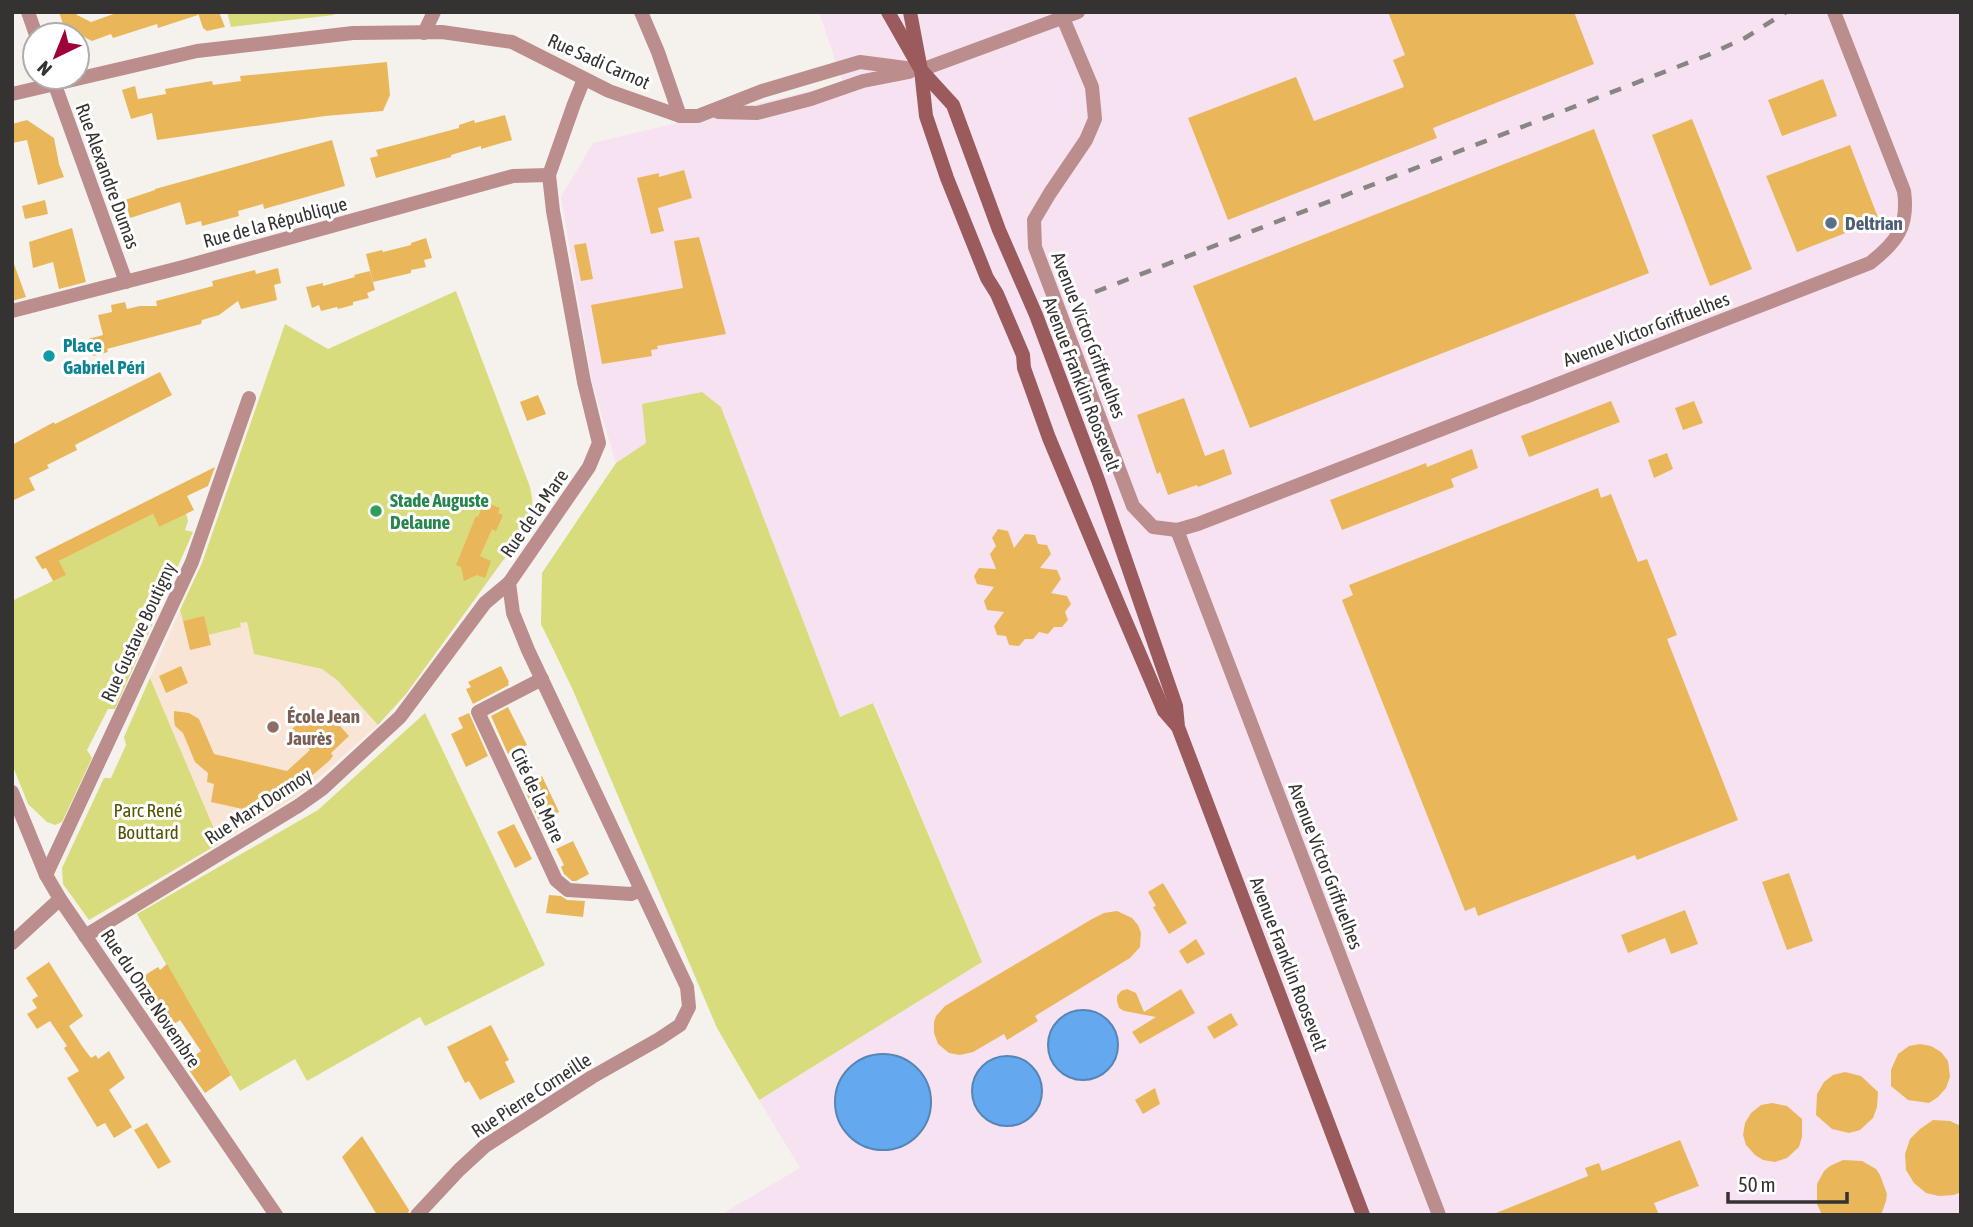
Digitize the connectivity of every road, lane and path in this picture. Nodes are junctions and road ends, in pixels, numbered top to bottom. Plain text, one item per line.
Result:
1 (434, 12) edge
2 (641, 12) edge
3 (888, 12) edge
4 (910, 12) edge
5 (1078, 12) edge
6 (1834, 12) edge
7 (1063, 18) junction
8 (424, 33) junction
9 (921, 69) junction
10 (91, 72) edge
11 (584, 79) junction
12 (57, 91) edge
13 (713, 112) junction
14 (680, 116) junction
15 (549, 175) junction
16 (126, 282) junction
17 (12, 311) edge
18 (249, 398) dead end
19 (1177, 530) junction
20 (509, 583) junction
21 (542, 680) junction
22 (1178, 727) junction
23 (12, 792) edge
24 (46, 875) junction
25 (641, 890) junction
26 (60, 899) junction
27 (85, 936) junction
28 (12, 943) edge
29 (680, 1025) joint
30 (276, 1215) edge
31 (417, 1215) edge
32 (1363, 1215) edge
33 (1439, 1215) edge

1 - 8 street
2 - 14 street
3 - 9 main road, Avenue Franklin Roosevelt
4 - 9 main road, Avenue Franklin Roosevelt
5 - 7 street
6 - 19 street, Avenue Victor Griffuelhes
7 - 9 street
7 - 19 street, Avenue Victor Griffuelhes
8 - 10 street, Rue Sadi Carnot
8 - 11 street, Rue Sadi Carnot
9 - 13 street, Rue Sadi Carnot
9 - 13 street, Rue Sadi Carnot
9 - 22 main road, Avenue Franklin Roosevelt
9 - 22 main road, Avenue Franklin Roosevelt
11 - 14 street, Rue Sadi Carnot
11 - 15 street, Rue de la Mare
12 - 16 street, Rue Alexandre Dumas
13 - 14 street, Rue Sadi Carnot
15 - 16 street, Rue de la République
15 - 20 street, Rue de la Mare
16 - 17 street, Rue de la République
18 - 24 street, Rue Gustave Boutigny
19 - 33 street, Avenue Victor Griffuelhes
20 - 21 street, Rue de la Mare
20 - 27 street, Rue Marx Dormoy
21 - 25 street, Rue de la Mare
21 - 25 street, Cité de la Mare
22 - 32 main road, Avenue Franklin Roosevelt
23 - 24 street, Rue du Onze Novembre
24 - 26 street, Rue du Onze Novembre
25 - 29 street, Rue de la Mare
26 - 27 street, Rue du Onze Novembre
26 - 28 street
27 - 30 street, Rue du Onze Novembre
29 - 31 street, Rue Pierre Corneille

